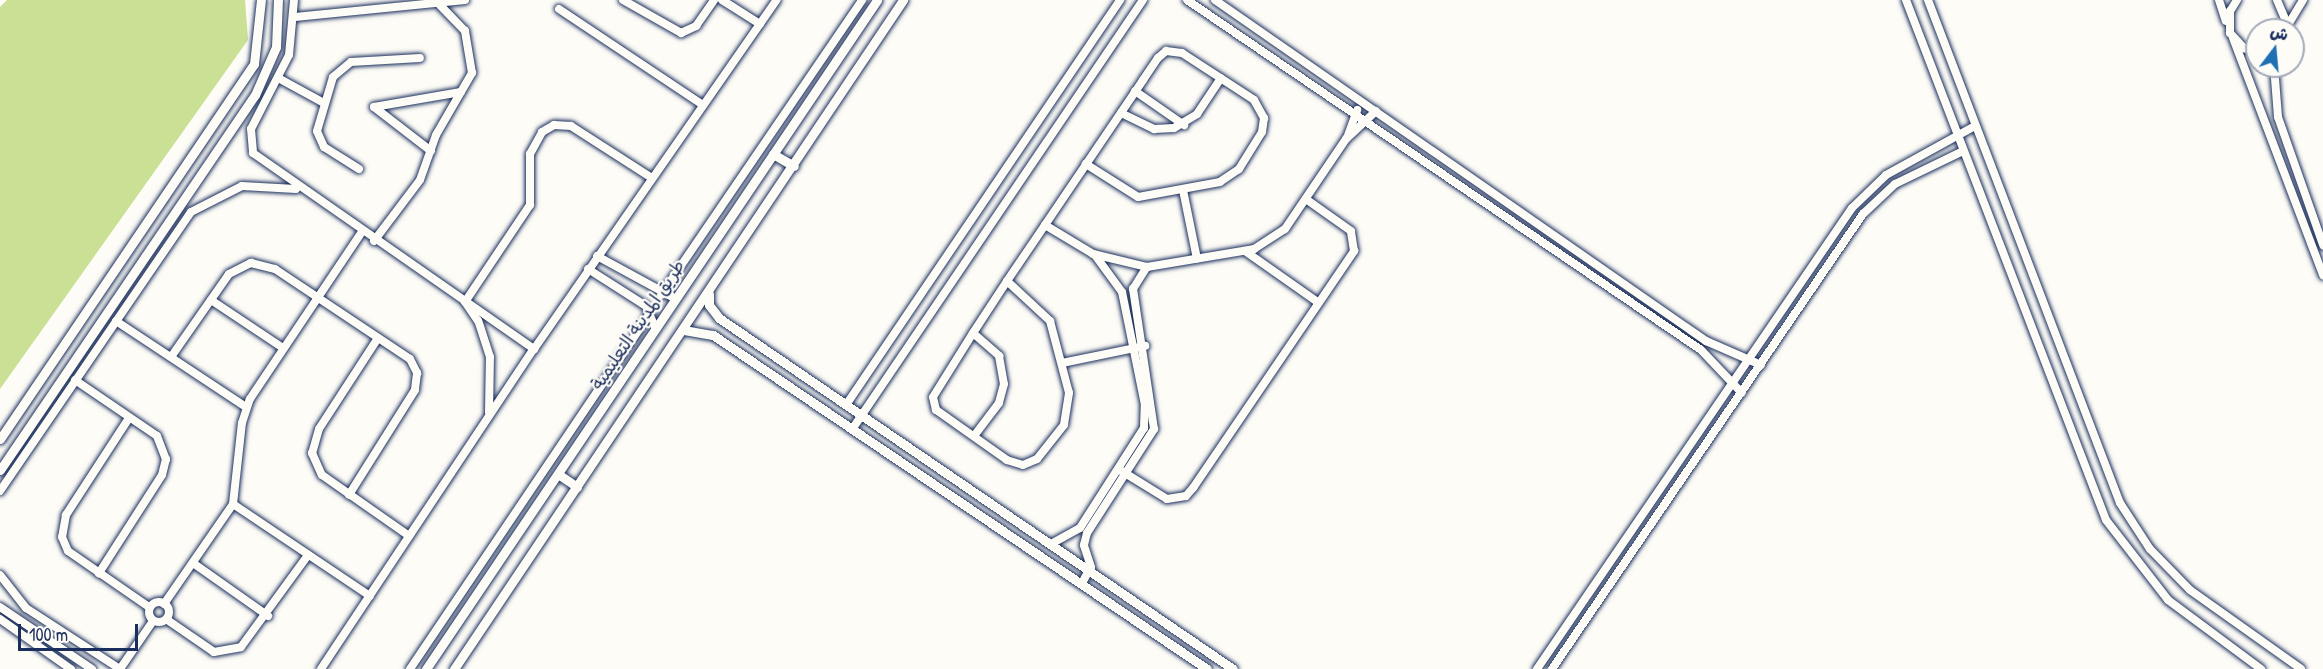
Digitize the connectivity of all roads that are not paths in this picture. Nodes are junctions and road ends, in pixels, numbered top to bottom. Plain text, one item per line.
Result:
1 (261, 0) edge
2 (278, 0) edge
3 (294, 0) edge
4 (465, 0) edge
5 (623, 0) edge
6 (714, 0) edge
7 (722, 0) edge
8 (777, 0) edge
9 (862, 0) edge
10 (877, 0) edge
11 (903, 0) edge
12 (1120, 0) edge
13 (1143, 0) edge
14 (1187, 0) edge
15 (1215, 0) edge
16 (1906, 0) edge
17 (1928, 0) edge
18 (2219, 0) edge
19 (2237, 0) edge
20 (2277, 0) edge
21 (2304, 0) edge
22 (440, 5) junction
23 (559, 9) dead end
24 (295, 18) junction
25 (2283, 18) edge
26 (2292, 18) edge
27 (760, 24) junction
28 (2229, 28) junction
29 (2233, 38) junction
30 (2245, 44) edge
31 (420, 58) dead end
32 (1221, 78) junction
33 (2274, 78) edge
34 (280, 79) junction
35 (1136, 91) junction
36 (461, 92) junction
37 (322, 102) junction
38 (1363, 103) junction
39 (703, 105) junction
40 (1376, 111) junction
41 (1121, 113) junction
42 (1355, 113) junction
43 (1367, 121) junction
44 (1184, 124) junction
45 (1975, 126) junction
46 (1957, 134) junction
47 (1346, 140) junction
48 (431, 151) junction
49 (1963, 151) junction
50 (773, 154) junction
51 (1086, 164) junction
52 (794, 166) junction
53 (359, 169) dead end
54 (652, 178) junction
55 (2300, 188) junction
56 (301, 190) junction
57 (1183, 190) junction
58 (2291, 191) junction
59 (1306, 199) junction
60 (1044, 225) junction
61 (361, 233) junction
62 (374, 241) junction
63 (2323, 245) edge
64 (1245, 251) junction
65 (1093, 254) junction
66 (597, 256) junction
67 (1197, 259) junction
68 (1147, 267) junction
69 (588, 270) junction
70 (2323, 275) edge
71 (1007, 281) junction
72 (709, 294) junction
73 (98, 295) junction
74 (661, 295) junction
75 (318, 297) junction
76 (676, 298) junction
77 (211, 300) junction
78 (465, 303) junction
79 (1319, 303) junction
80 (112, 304) junction
81 (651, 312) junction
82 (116, 321) junction
83 (656, 329) junction
84 (684, 330) junction
85 (973, 333) junction
86 (378, 338) junction
87 (1145, 346) junction
88 (283, 348) junction
89 (534, 349) junction
90 (1133, 349) junction
91 (171, 357) junction
92 (1749, 358) junction
93 (1062, 363) junction
94 (1761, 365) junction
95 (75, 380) junction
96 (1731, 383) junction
97 (1742, 393) junction
98 (846, 405) junction
99 (246, 407) junction
100 (862, 416) junction
101 (489, 417) junction
102 (129, 418) junction
103 (854, 429) junction
104 (974, 436) junction
105 (0, 439) edge
106 (0, 470) edge
107 (1120, 470) junction
108 (558, 474) junction
109 (1129, 476) junction
110 (577, 487) junction
111 (0, 491) edge
112 (349, 495) junction
113 (233, 504) junction
114 (409, 536) junction
115 (1050, 544) junction
116 (308, 555) junction
117 (193, 563) junction
118 (1090, 571) junction
119 (99, 573) junction
120 (0, 575) edge
121 (1082, 583) junction
122 (370, 596) junction
123 (164, 604) junction
124 (0, 607) edge
125 (149, 607) junction
126 (268, 616) junction
127 (0, 619) edge
128 (166, 619) junction
129 (153, 621) junction
130 (71, 669) edge
131 (92, 669) edge
132 (321, 669) edge
133 (410, 669) edge
134 (426, 669) edge
135 (454, 669) edge
136 (1207, 669) edge
137 (1233, 669) edge
138 (1537, 669) edge
139 (1552, 669) edge
140 (2261, 669) edge
141 (2301, 669) edge

1 - 73 street
2 - 80 street
3 - 24 street
4 - 22 street
5 - 6 street
7 - 27 street
8 - 27 street
9 - 74 street
10 - 50 street, طريق المدينة التعليمية
11 - 52 street
12 - 98 street
13 - 100 street
14 - 42 street
15 - 38 street
16 - 46 street
17 - 45 street
18 - 28 street
19 - 28 street
20 - 25 street
21 - 26 street
22 - 24 street
22 - 36 street
23 - 39 street
24 - 34 street
27 - 39 street
28 - 29 street
29 - 30 street
29 - 58 street
31 - 37 street
32 - 35 street
32 - 44 street
32 - 57 street
33 - 55 street
34 - 37 street
34 - 56 street
35 - 41 street
35 - 44 street
36 - 48 street
36 - 48 street
37 - 53 street
38 - 40 street
38 - 42 street
39 - 54 street
40 - 43 street
40 - 92 street
41 - 44 street
41 - 51 street
42 - 43 street
42 - 47 street
43 - 47 street
43 - 96 street
45 - 46 street
45 - 141 street
46 - 49 street
46 - 92 street
47 - 59 street
48 - 62 street
49 - 94 street
49 - 140 street
50 - 52 street
50 - 76 street, طريق المدينة التعليمية
51 - 57 street
51 - 60 street
52 - 72 street
54 - 66 street
54 - 78 street
55 - 58 street
55 - 63 street
56 - 61 street
56 - 82 street
57 - 67 street
58 - 70 street
59 - 64 street
59 - 79 street
60 - 65 street
60 - 71 street
61 - 62 street
61 - 75 street
62 - 78 street
64 - 67 street
64 - 79 street
65 - 68 street
65 - 90 street
66 - 69 street
66 - 74 street
67 - 68 street
68 - 87 street
69 - 81 street
69 - 89 street
71 - 85 street
71 - 93 street
72 - 84 street
72 - 98 street
73 - 80 street
73 - 105 street
74 - 76 street
75 - 77 street
75 - 86 street
75 - 88 street
76 - 83 street, طريق المدينة التعليمية
77 - 88 street
77 - 91 street
78 - 89 street
78 - 101 street
79 - 109 street
80 - 106 street
81 - 83 street
81 - 133 street
82 - 91 street
82 - 95 street
83 - 108 street, طريق المدينة التعليمية
84 - 103 street
84 - 110 street
85 - 104 street
85 - 104 street
86 - 112 street
86 - 112 street
87 - 90 street
87 - 109 street
88 - 99 street
89 - 101 street
90 - 93 street
90 - 107 street
91 - 99 street
92 - 94 street
92 - 96 street
93 - 104 street
94 - 97 street
95 - 102 street
95 - 111 street
96 - 97 street
96 - 138 street
97 - 139 street
98 - 100 street
99 - 113 street
100 - 103 street
100 - 115 street
101 - 114 street
102 - 119 street
102 - 119 street
103 - 121 street
107 - 109 street
107 - 115 street
108 - 110 street
108 - 134 street, طريق المدينة التعليمية
109 - 118 street
110 - 135 street
112 - 114 street
113 - 116 street
113 - 117 street
114 - 122 street
115 - 118 street
116 - 122 street
116 - 126 street
117 - 123 street
117 - 126 street
118 - 121 street
118 - 137 street
119 - 125 street
120 - 129 street
121 - 136 street
122 - 132 street
123 - 125 street
123 - 128 street
124 - 131 street
125 - 129 street
126 - 128 street
127 - 130 street
128 - 129 street

